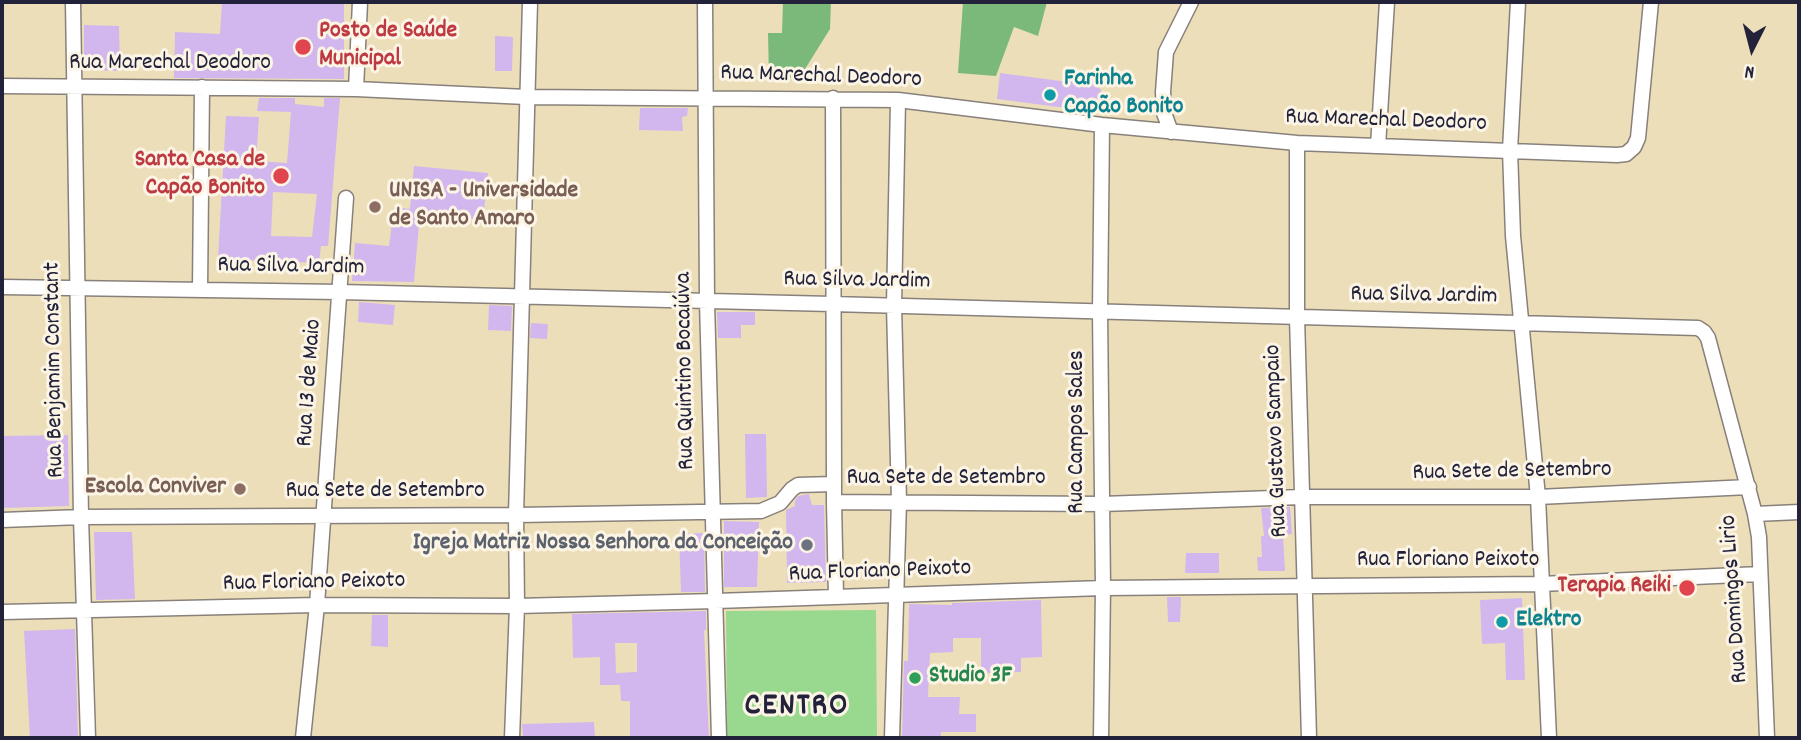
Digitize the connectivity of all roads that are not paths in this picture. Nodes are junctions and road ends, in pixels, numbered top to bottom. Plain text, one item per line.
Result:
1 (73, 2) edge
2 (360, 2) edge
3 (530, 2) edge
4 (705, 2) edge
5 (1191, 2) edge
6 (1387, 2) edge
7 (1518, 2) edge
8 (1651, 2) edge
9 (2, 86) edge
10 (202, 87) junction
11 (74, 88) junction
12 (356, 89) junction
13 (526, 96) junction
14 (705, 97) junction
15 (833, 98) junction
16 (898, 100) junction
17 (1102, 125) junction
18 (1171, 132) junction
19 (1297, 143) junction
20 (1378, 146) junction
21 (1510, 150) junction
22 (346, 198) dead end
23 (2, 287) edge
24 (77, 287) junction
25 (200, 290) junction
26 (340, 292) junction
27 (522, 296) junction
28 (707, 302) junction
29 (832, 304) junction
30 (894, 306) junction
31 (1100, 312) junction
32 (1297, 317) junction
33 (1519, 323) junction
34 (1708, 338) joint
35 (834, 484) junction
36 (1749, 487) junction
37 (1302, 497) junction
38 (1538, 498) junction
39 (899, 501) junction
40 (834, 502) junction
41 (1101, 504) junction
42 (714, 510) junction
43 (1799, 512) edge
44 (1755, 514) junction
45 (516, 515) junction
46 (324, 516) junction
47 (81, 517) junction
48 (2, 520) edge
49 (1760, 574) junction
50 (1541, 584) junction
51 (1306, 585) junction
52 (1103, 588) junction
53 (896, 596) junction
54 (836, 597) junction
55 (716, 601) junction
56 (317, 605) junction
57 (517, 606) junction
58 (84, 610) junction
59 (2, 612) edge
60 (88, 738) edge
61 (303, 738) edge
62 (512, 738) edge
63 (719, 738) edge
64 (892, 738) edge
65 (1101, 738) edge
66 (1309, 738) edge
67 (1549, 738) edge
68 (1767, 738) edge

1 - 11 street, Rua Benjamim Constant
2 - 12 street
3 - 13 street
4 - 14 street, Rua Quintino Bocaiúva
5 - 18 street
6 - 20 street
7 - 21 street
8 - 21 street, Rua Marechal Deodoro
9 - 11 street, Rua Marechal Deodoro
10 - 11 street, Rua Marechal Deodoro
10 - 12 street, Rua Marechal Deodoro
10 - 25 street
11 - 24 street, Rua Benjamim Constant
12 - 13 street, Rua Marechal Deodoro
13 - 14 street, Rua Marechal Deodoro
13 - 27 street
14 - 15 street, Rua Marechal Deodoro
14 - 28 street, Rua Quintino Bocaiúva
15 - 16 street, Rua Marechal Deodoro
15 - 29 street
16 - 17 street, Rua Marechal Deodoro
16 - 30 street
17 - 18 street, Rua Marechal Deodoro
17 - 31 street, Rua Campos Sales
18 - 19 street, Rua Marechal Deodoro
19 - 20 street, Rua Marechal Deodoro
19 - 32 street, Rua Gustavo Sampaio
20 - 21 street, Rua Marechal Deodoro
21 - 33 street
22 - 26 street, Rua 13 de Maio
23 - 24 street, Rua Silva Jardim
24 - 25 street, Rua Silva Jardim
24 - 47 street, Rua Benjamim Constant
25 - 26 street, Rua Silva Jardim
26 - 27 street, Rua Silva Jardim
26 - 46 street, Rua 13 de Maio
27 - 28 street, Rua Silva Jardim
27 - 45 street
28 - 29 street, Rua Silva Jardim
28 - 42 street, Rua Quintino Bocaiúva
29 - 30 street, Rua Silva Jardim
29 - 35 street
30 - 31 street, Rua Silva Jardim
30 - 39 street
31 - 32 street, Rua Silva Jardim
31 - 41 street, Rua Campos Sales
32 - 33 street, Rua Silva Jardim
32 - 37 street, Rua Gustavo Sampaio
33 - 34 street, Rua Silva Jardim
33 - 38 street
34 - 36 street, Rua Domingos Lirio
35 - 40 street, Rua Sete de Setembro
35 - 42 street, Rua Sete de Setembro
36 - 38 street, Rua Sete de Setembro
36 - 44 street, Rua Domingos Lirio
37 - 38 street, Rua Sete de Setembro
37 - 41 street, Rua Sete de Setembro
37 - 51 street, Rua Gustavo Sampaio
38 - 50 street
39 - 40 street, Rua Sete de Setembro
39 - 41 street, Rua Sete de Setembro
39 - 53 street
40 - 54 street
41 - 52 street, Rua Campos Sales
42 - 45 street, Rua Sete de Setembro
42 - 55 street, Rua Quintino Bocaiúva
43 - 44 street
44 - 49 street, Rua Domingos Lirio
45 - 46 street, Rua Sete de Setembro
45 - 57 street
46 - 47 street, Rua Sete de Setembro
46 - 56 street, Rua 13 de Maio
47 - 48 street, Rua Sete de Setembro
47 - 58 street, Rua Benjamim Constant
49 - 50 street, Rua Floriano Peixoto
49 - 68 street, Rua Domingos Lirio
50 - 51 street, Rua Floriano Peixoto
50 - 67 street
51 - 52 street, Rua Floriano Peixoto
51 - 66 street, Rua Gustavo Sampaio
52 - 53 street, Rua Floriano Peixoto
52 - 65 street, Rua Campos Sales
53 - 54 street, Rua Floriano Peixoto
53 - 64 street
54 - 55 street, Rua Floriano Peixoto
55 - 57 street, Rua Floriano Peixoto
55 - 63 street, Rua Quintino Bocaiúva
56 - 57 street, Rua Floriano Peixoto
56 - 58 street, Rua Floriano Peixoto
56 - 61 street, Rua 13 de Maio
57 - 62 street
58 - 59 street, Rua Floriano Peixoto
58 - 60 street, Rua Benjamim Constant

